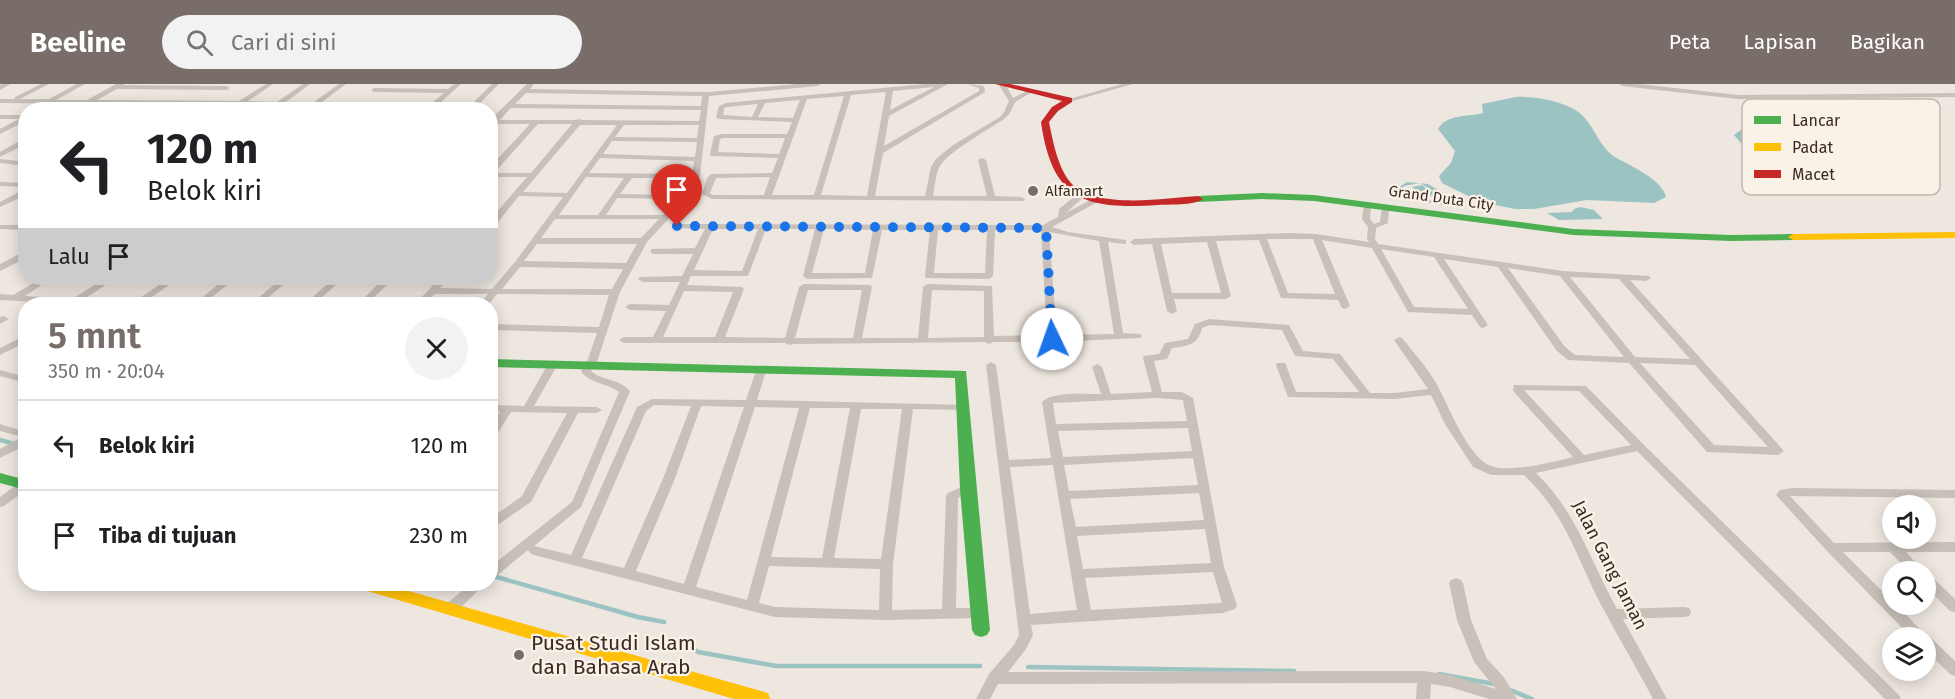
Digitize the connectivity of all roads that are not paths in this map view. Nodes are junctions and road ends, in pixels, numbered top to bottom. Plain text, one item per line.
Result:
1 (8, 84) edge
2 (46, 84) edge
3 (82, 84) edge
4 (270, 84) edge
5 (307, 84) edge
6 (343, 84) edge
7 (382, 84) edge
8 (458, 84) edge
9 (496, 84) edge
10 (531, 84) edge
11 (609, 84) edge
12 (686, 84) edge
13 (724, 84) edge
14 (818, 84) edge
15 (945, 84) edge
16 (970, 84) edge
17 (1001, 84) edge
18 (1130, 84) edge
19 (1622, 84) edge
20 (799, 85) edge
21 (119, 86) edge
22 (230, 86) edge
23 (761, 87) edge
24 (0, 88) edge
25 (890, 89) junction
26 (374, 90) junction
27 (450, 91) junction
28 (524, 91) junction
29 (1031, 91) junction
30 (604, 92) junction
31 (680, 93) junction
32 (718, 93) junction
33 (848, 93) junction
34 (706, 94) junction
35 (1955, 95) edge
36 (804, 98) junction
37 (0, 100) edge
38 (13, 100) junction
39 (50, 100) junction
40 (1069, 100) junction
41 (90, 101) junction
42 (1012, 101) junction
43 (136, 102) edge
44 (205, 102) edge
45 (243, 102) edge
46 (281, 102) edge
47 (318, 102) edge
48 (358, 102) edge
49 (437, 102) edge
50 (477, 102) edge
51 (762, 102) junction
52 (509, 106) junction
53 (590, 106) junction
54 (704, 108) junction
55 (886, 115) junction
56 (498, 116) edge
57 (0, 117) edge
58 (18, 118) edge
59 (754, 119) junction
60 (795, 120) junction
61 (18, 122) edge
62 (498, 123) edge
63 (535, 123) junction
64 (577, 123) junction
65 (622, 123) junction
66 (701, 123) junction
67 (0, 132) edge
68 (789, 136) junction
69 (611, 138) junction
70 (699, 140) junction
71 (18, 145) edge
72 (880, 151) junction
73 (0, 155) edge
74 (598, 156) junction
75 (782, 156) junction
76 (697, 159) junction
77 (982, 160) dead end
78 (0, 162) edge
79 (18, 163) edge
80 (498, 164) edge
81 (498, 173) edge
82 (534, 175) junction
83 (584, 175) junction
84 (776, 175) junction
85 (629, 176) junction
86 (696, 176) junction
87 (0, 184) edge
88 (18, 185) edge
89 (519, 194) junction
90 (1083, 194) junction
91 (568, 195) junction
92 (18, 196) edge
93 (614, 196) junction
94 (684, 197) junction
95 (767, 197) junction
96 (817, 197) junction
97 (871, 198) junction
98 (929, 198) junction
99 (991, 198) junction
100 (1021, 199) dead end
101 (1099, 199) junction
102 (0, 205) edge
103 (1367, 205) junction
104 (1385, 208) junction
105 (554, 216) junction
106 (1062, 216) junction
107 (498, 217) edge
108 (600, 217) junction
109 (664, 217) junction
110 (677, 226) dead end
111 (710, 226) junction
112 (763, 226) junction
113 (0, 227) edge
114 (18, 227) edge
115 (820, 227) junction
116 (878, 227) junction
117 (934, 227) junction
118 (1372, 227) junction
119 (991, 228) junction
120 (1046, 228) junction
121 (1955, 235) edge
122 (1262, 237) junction
123 (1316, 237) junction
124 (1103, 240) junction
125 (1211, 240) junction
126 (535, 241) junction
127 (644, 241) junction
128 (1123, 242) dead end
129 (1134, 242) dead end
130 (1156, 242) junction
131 (1374, 245) junction
132 (654, 251) dead end
133 (698, 251) junction
134 (1437, 255) junction
135 (18, 258) edge
136 (518, 264) junction
137 (1500, 264) junction
138 (630, 266) junction
139 (0, 268) edge
140 (1563, 274) junction
141 (1622, 277) junction
142 (1646, 278) dead end
143 (643, 279) dead end
144 (685, 280) junction
145 (35, 285) edge
146 (100, 285) edge
147 (164, 285) edge
148 (222, 285) edge
149 (278, 285) edge
150 (331, 285) edge
151 (382, 285) edge
152 (439, 285) edge
153 (433, 291) junction
154 (496, 291) junction
155 (615, 292) junction
156 (1169, 296) junction
157 (0, 297) edge
158 (82, 297) edge
159 (147, 297) edge
160 (207, 297) edge
161 (264, 297) edge
162 (317, 297) edge
163 (369, 297) edge
164 (427, 297) edge
165 (490, 297) edge
166 (15, 298) junction
167 (18, 298) edge
168 (630, 308) dead end
169 (672, 308) junction
170 (1172, 311) dead end
171 (1474, 312) junction
172 (1483, 326) dead end
173 (498, 327) edge
174 (602, 330) junction
175 (1137, 336) dead end
176 (1119, 337) junction
177 (1052, 339) junction
178 (624, 340) dead end
179 (657, 340) junction
180 (719, 340) junction
181 (989, 340) junction
182 (1400, 340) dead end
183 (857, 341) junction
184 (923, 341) junction
185 (18, 342) edge
186 (789, 342) junction
187 (0, 352) edge
188 (1632, 360) junction
189 (1698, 362) junction
190 (498, 363) edge
191 (553, 364) junction
192 (589, 365) junction
193 (991, 365) dead end
194 (1281, 365) dead end
195 (1097, 367) dead end
196 (762, 368) junction
197 (0, 372) edge
198 (18, 378) edge
199 (1434, 392) junction
200 (1158, 395) junction
201 (1107, 396) junction
202 (1367, 396) junction
203 (697, 403) junction
204 (749, 404) junction
205 (805, 405) junction
206 (856, 406) junction
207 (908, 406) junction
208 (963, 407) junction
209 (498, 408) edge
210 (508, 408) junction
211 (527, 409) junction
212 (574, 410) junction
213 (597, 410) dead end
214 (498, 424) edge
215 (1193, 424) junction
216 (0, 427) edge
217 (1052, 428) junction
218 (18, 440) edge
219 (18, 442) edge
220 (1639, 447) junction
221 (0, 454) edge
222 (1197, 454) junction
223 (1581, 459) junction
224 (1058, 461) junction
225 (1003, 464) junction
226 (1527, 471) junction
227 (0, 478) edge
228 (18, 483) edge
229 (969, 489) junction
230 (1204, 489) junction
231 (18, 490) edge
232 (1955, 494) edge
233 (1064, 495) junction
234 (0, 503) edge
235 (498, 520) edge
236 (1211, 524) junction
237 (1071, 532) junction
238 (1882, 547) edge
239 (1936, 547) edge
240 (1955, 547) edge
241 (1830, 548) junction
242 (1895, 549) edge
243 (534, 550) dead end
244 (575, 561) junction
245 (765, 561) junction
246 (1907, 561) edge
247 (826, 563) junction
248 (887, 564) junction
249 (1218, 567) junction
250 (498, 568) edge
251 (628, 574) junction
252 (1078, 574) junction
253 (1456, 583) dead end
254 (1936, 589) edge
255 (689, 590) junction
256 (388, 591) edge
257 (470, 591) edge
258 (752, 605) junction
259 (1955, 608) edge
260 (450, 609) junction
261 (1684, 612) dead end
262 (950, 613) junction
263 (980, 613) junction
264 (1613, 614) junction
265 (885, 615) junction
266 (1085, 615) junction
267 (1025, 620) junction
268 (1910, 627) edge
269 (981, 630) dead end
270 (1936, 652) edge
271 (1955, 670) edge
272 (1424, 677) junction
273 (994, 678) junction
274 (761, 699) edge
275 (983, 699) edge
276 (1423, 699) edge
277 (1509, 699) edge
278 (1660, 699) edge
279 (1894, 699) edge

1 - 24 street
2 - 38 street
3 - 39 street
4 - 45 street
5 - 46 street
6 - 47 street
7 - 26 street
8 - 27 street
9 - 50 street
10 - 28 street
11 - 30 street
12 - 31 street
13 - 32 street
14 - 20 street
15 - 25 street
15 - 55 street
16 - 72 street
17 - 29 street
17 - 42 street
18 - 40 street
19 - 35 street
20 - 23 street
21 - 22 street
21 - 41 street
22 - 44 street
23 - 32 street
25 - 33 street
25 - 55 street
26 - 27 street
26 - 48 street
27 - 49 street
28 - 30 street
28 - 52 street
29 - 40 street
29 - 42 street
30 - 31 street
30 - 53 street
31 - 34 street
32 - 34 street
33 - 36 street
33 - 96 street
34 - 54 street
36 - 51 street
36 - 60 street
37 - 38 street
38 - 39 street
39 - 41 street
40 - 90 street, Grand Duta City
41 - 43 street
42 - 98 street
51 - 59 street
51 - 59 street
52 - 53 street
52 - 56 street
53 - 54 street
53 - 64 street
54 - 66 street
55 - 72 street
57 - 58 street
59 - 60 street
60 - 68 street
61 - 67 street
62 - 63 street
63 - 64 street
63 - 80 street
64 - 65 street
64 - 82 street
65 - 66 street
65 - 69 street
66 - 70 street
68 - 75 street
68 - 75 street
69 - 70 street
69 - 74 street
70 - 76 street
71 - 73 street
72 - 97 street
74 - 76 street
74 - 83 street
75 - 84 street
76 - 86 street
77 - 99 street
78 - 79 street
81 - 82 street
82 - 89 street
83 - 85 street
83 - 91 street
84 - 95 street
84 - 95 street
85 - 86 street
85 - 93 street
86 - 94 street
87 - 88 street
89 - 91 street
89 - 107 street
90 - 101 street, Grand Duta City
90 - 106 street
91 - 105 street
92 - 102 street
93 - 94 street
93 - 108 street
94 - 109 street
95 - 96 street
96 - 97 street
97 - 98 street
98 - 99 street
99 - 100 street
101 - 103 street, Grand Duta City
101 - 106 street
103 - 104 street, Grand Duta City
103 - 118 street
104 - 118 street
104 - 121 street, Grand Duta City
105 - 108 street
105 - 126 street
106 - 120 street
108 - 109 street
109 - 127 street
110 - 111 street
111 - 112 street
111 - 133 street
112 - 115 street
112 - 144 street
113 - 114 street
115 - 116 street
115 - 116 street
116 - 117 street
117 - 119 street
117 - 119 street
118 - 131 street
119 - 120 street
120 - 124 street
120 - 177 street
122 - 123 street
122 - 123 street
122 - 125 street
123 - 131 street
124 - 128 street
124 - 176 street
125 - 130 street
125 - 156 street
126 - 127 street
126 - 136 street
127 - 138 street
129 - 130 street
130 - 156 street
131 - 134 street
131 - 171 street
132 - 133 street
133 - 144 street
134 - 137 street
134 - 171 street
135 - 139 street
136 - 138 street
136 - 154 street
137 - 140 street
137 - 188 street
138 - 155 street
140 - 141 street
140 - 188 street
141 - 142 street
141 - 189 street
143 - 144 street
144 - 169 street
144 - 180 street
145 - 166 street
146 - 158 street
147 - 159 street
148 - 160 street
149 - 161 street
150 - 162 street
151 - 163 street
152 - 153 street
153 - 154 street
153 - 164 street
154 - 155 street
154 - 165 street
155 - 174 street
156 - 170 street
157 - 166 street
166 - 167 street
168 - 169 street
169 - 179 street
171 - 172 street
173 - 174 street
174 - 192 street
175 - 176 street
176 - 177 street
177 - 181 street
178 - 179 street
179 - 180 street
180 - 186 street
181 - 184 street
181 - 184 street
182 - 199 street
183 - 184 street
183 - 186 street
183 - 186 street
185 - 187 street
188 - 189 street
188 - 189 street
190 - 191 street
191 - 192 street
191 - 211 street
192 - 196 street
192 - 250 street
193 - 225 street
194 - 202 street
195 - 201 street
196 - 204 street
196 - 208 street
197 - 198 street
199 - 202 street
199 - 226 street
200 - 201 street
200 - 202 street
200 - 215 street
201 - 217 street
203 - 204 street
203 - 244 street
203 - 251 street
204 - 205 street
204 - 255 street
205 - 206 street
205 - 245 street
206 - 207 street
206 - 247 street
207 - 208 street
207 - 248 street
208 - 229 street
209 - 210 street
210 - 211 street
210 - 214 street
211 - 212 street
212 - 213 street
212 - 235 street
215 - 217 street
215 - 222 street
216 - 218 street
217 - 224 street
219 - 221 street
220 - 223 street
220 - 223 street
220 - 279 street
222 - 224 street
222 - 230 street
223 - 226 street
224 - 225 street
224 - 233 street
225 - 267 street
226 - 264 street, Jalan Gang Jaman
227 - 228 street
229 - 262 street
229 - 263 street
230 - 233 street
230 - 236 street
231 - 234 street
232 - 241 street
233 - 237 street
236 - 237 street
236 - 249 street
237 - 252 street
238 - 241 street
239 - 240 street
241 - 268 street
242 - 246 street
243 - 244 street
244 - 251 street
245 - 247 street
245 - 258 street
247 - 248 street
248 - 265 street
249 - 252 street
249 - 266 street
251 - 255 street
252 - 266 street
253 - 277 street
254 - 259 street
255 - 258 street
256 - 260 street
257 - 260 street
258 - 265 street
260 - 274 street
261 - 264 street
262 - 263 street
262 - 265 street
263 - 269 street
264 - 278 street, Jalan Gang Jaman
266 - 267 street
267 - 273 street
270 - 271 street
272 - 273 street
272 - 276 street
272 - 277 street
273 - 275 street

